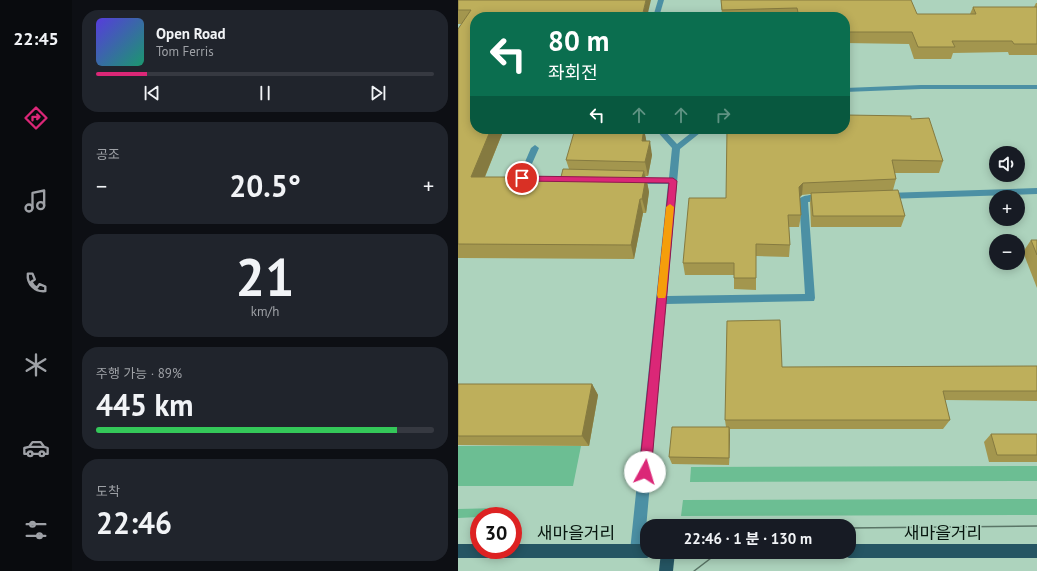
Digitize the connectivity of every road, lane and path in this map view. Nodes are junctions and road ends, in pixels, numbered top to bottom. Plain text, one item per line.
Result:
1 (661, 0) edge
2 (657, 12) edge
3 (1037, 87) edge
4 (850, 90) edge
5 (663, 134) edge
6 (694, 134) edge
7 (535, 148) dead end
8 (676, 148) junction
9 (545, 179) edge
10 (622, 181) edge
11 (673, 181) junction
12 (1037, 190) edge
13 (873, 196) edge
14 (834, 198) edge
15 (661, 300) junction
16 (644, 519) edge
17 (640, 551) edge
18 (856, 551) edge
19 (1037, 551) edge
20 (458, 552) edge
21 (667, 559) edge
22 (666, 571) edge

1 - 2 street
3 - 4 street
5 - 8 street
6 - 8 street
7 - 9 street
8 - 11 street
10 - 11 street
11 - 15 street
12 - 13 street
14 - 15 street
15 - 16 street
17 - 20 main road, 새마을거리
18 - 19 main road, 새마을거리
21 - 22 main road

